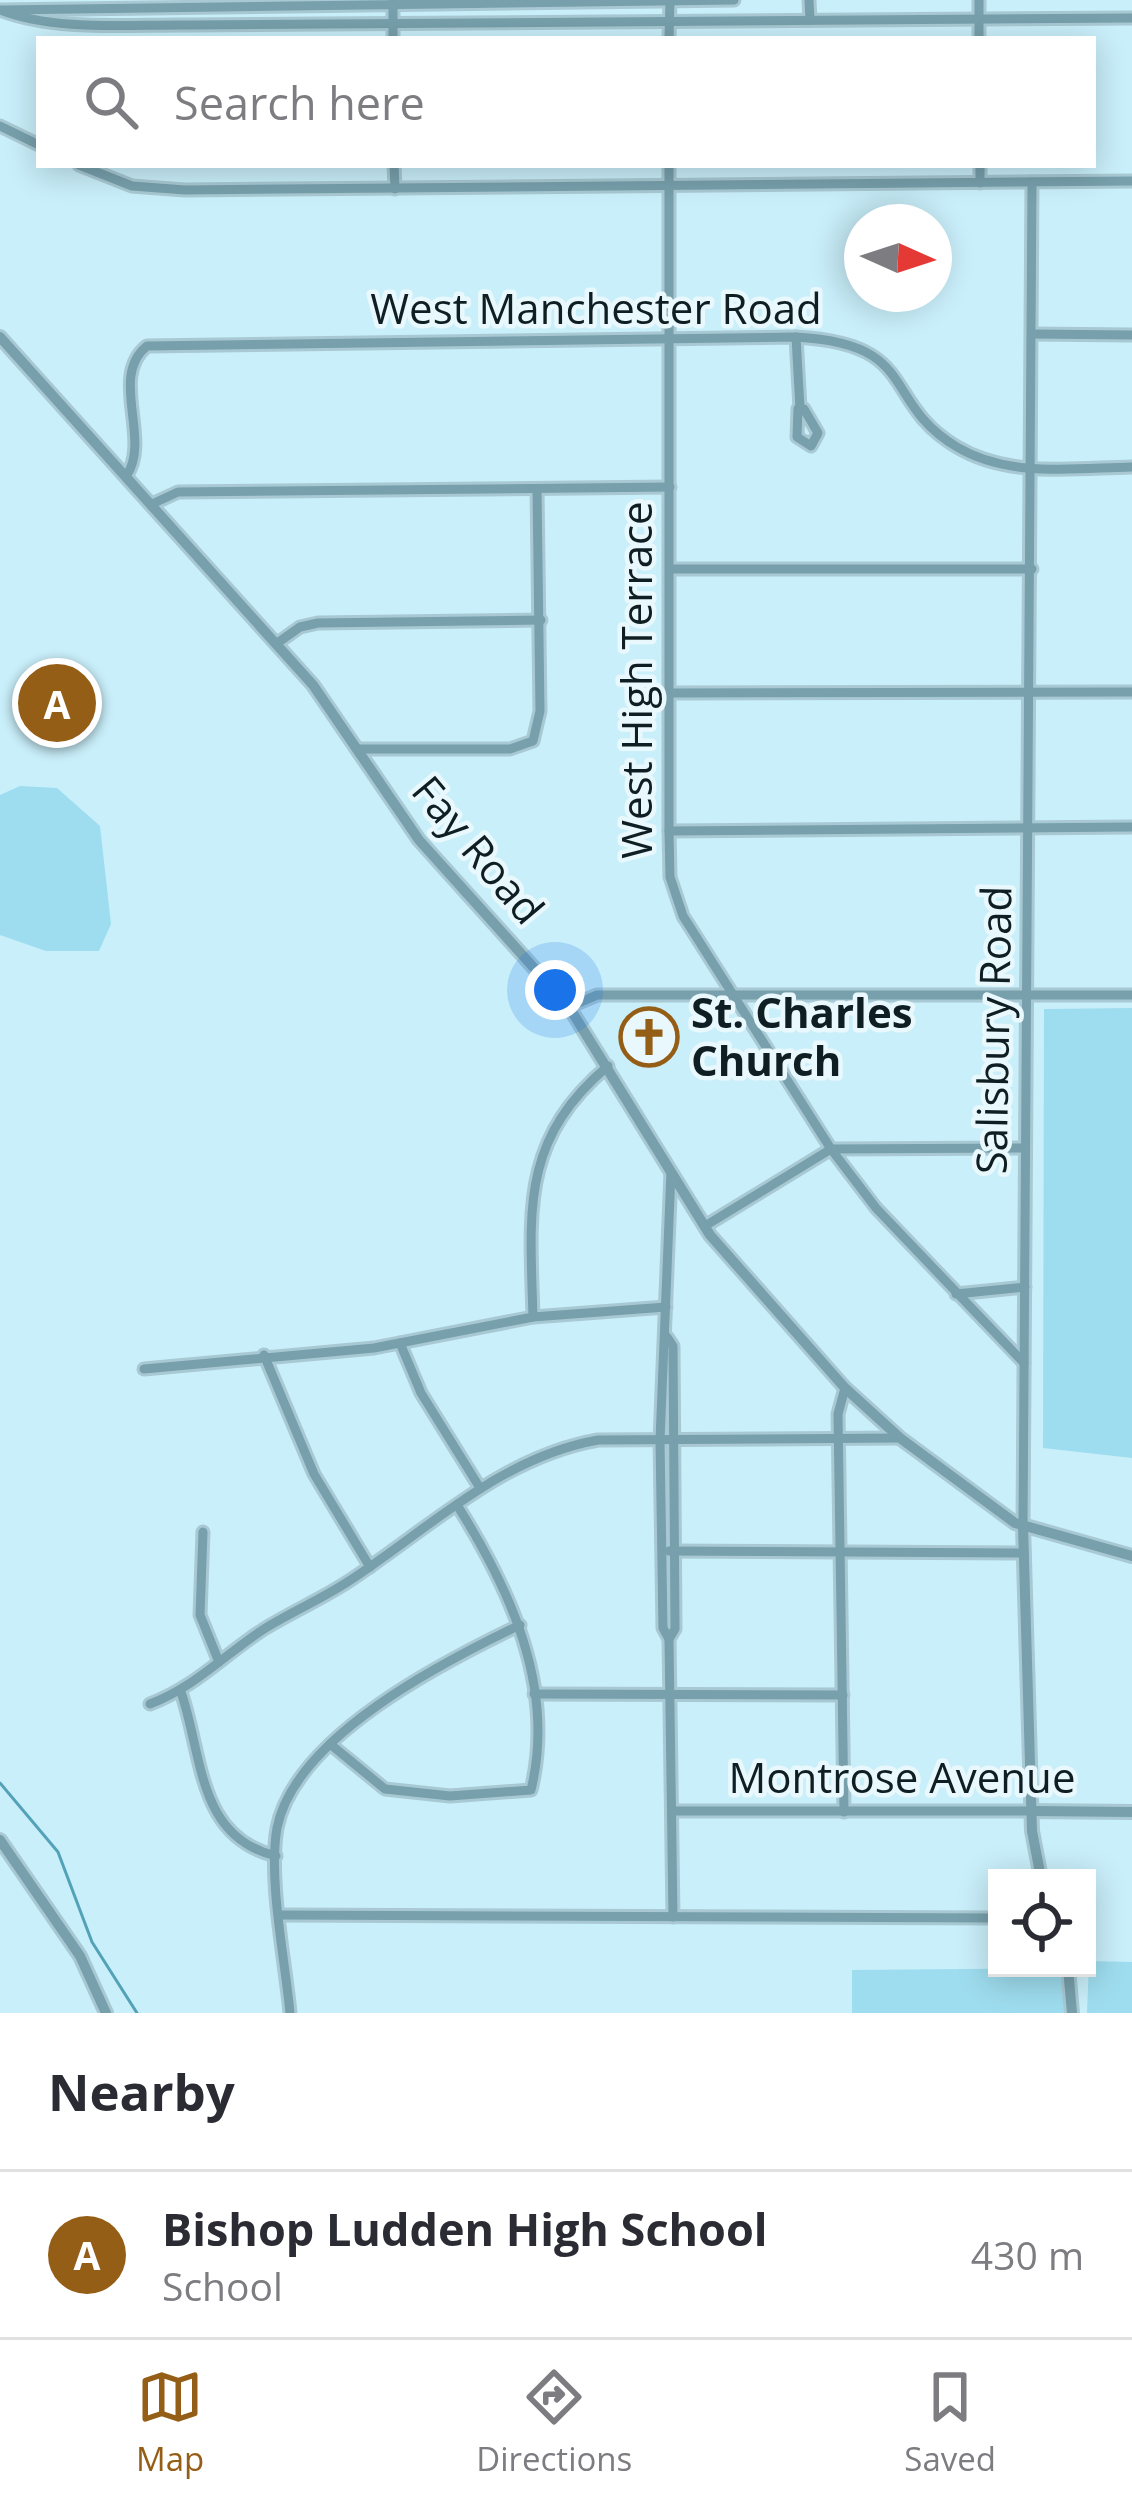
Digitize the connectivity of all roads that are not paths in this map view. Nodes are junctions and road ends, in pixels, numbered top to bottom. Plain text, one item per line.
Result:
1 (670, 0) edge
2 (734, 0) edge
3 (809, 0) edge
4 (979, 0) edge
5 (393, 2) edge
6 (137, 5) junction
7 (1, 10) edge
8 (1132, 18) edge
9 (979, 19) junction
10 (810, 20) junction
11 (669, 21) junction
12 (393, 24) junction
13 (138, 25) junction
14 (393, 36) edge
15 (669, 36) edge
16 (980, 36) edge
17 (0, 126) edge
18 (36, 144) edge
19 (87, 168) edge
20 (394, 168) edge
21 (669, 168) edge
22 (980, 168) edge
23 (1132, 181) edge
24 (1032, 182) junction
25 (980, 183) junction
26 (669, 186) junction
27 (395, 189) junction
28 (1032, 334) junction
29 (1132, 335) edge
30 (0, 337) edge
31 (796, 338) junction
32 (669, 339) junction
33 (800, 408) dead end
34 (1132, 466) edge
35 (1032, 468) junction
36 (127, 475) junction
37 (670, 487) junction
38 (537, 489) junction
39 (152, 504) junction
40 (1032, 568) junction
41 (670, 569) junction
42 (541, 620) junction
43 (276, 644) junction
44 (1030, 692) junction
45 (1132, 692) edge
46 (669, 693) junction
47 (358, 749) junction
48 (1132, 827) edge
49 (1029, 829) junction
50 (669, 831) junction
51 (1027, 994) junction
52 (1132, 995) edge
53 (734, 997) junction
54 (569, 1007) junction
55 (608, 1066) junction
56 (1025, 1148) junction
57 (831, 1149) junction
58 (671, 1172) junction
59 (705, 1226) junction
60 (1025, 1287) junction
61 (956, 1294) junction
62 (665, 1307) junction
63 (533, 1317) junction
64 (667, 1336) junction
65 (400, 1342) junction
66 (264, 1355) junction
67 (1024, 1363) junction
68 (144, 1370) dead end
69 (845, 1388) junction
70 (900, 1438) junction
71 (660, 1440) junction
72 (674, 1441) junction
73 (839, 1442) junction
74 (480, 1488) junction
75 (458, 1505) junction
76 (1023, 1526) junction
77 (203, 1532) dead end
78 (661, 1551) junction
79 (675, 1551) junction
80 (842, 1551) junction
81 (1024, 1553) junction
82 (1132, 1556) edge
83 (370, 1567) junction
84 (520, 1625) junction
85 (669, 1640) junction
86 (219, 1662) junction
87 (181, 1692) junction
88 (534, 1694) junction
89 (668, 1695) junction
90 (843, 1695) junction
91 (150, 1704) dead end
92 (330, 1744) junction
93 (672, 1810) junction
94 (1031, 1811) junction
95 (844, 1812) junction
96 (1132, 1812) edge
97 (0, 1840) edge
98 (276, 1856) junction
99 (1040, 1869) edge
100 (282, 1916) junction
101 (673, 1917) junction
102 (988, 1918) edge
103 (1069, 1977) edge
104 (106, 2013) edge
105 (290, 2013) edge
106 (1072, 2013) edge

1 - 2 street
1 - 5 street
1 - 11 street
3 - 10 street
4 - 9 street
5 - 6 street
5 - 12 street
6 - 7 street
6 - 13 street
7 - 13 street
8 - 9 street
9 - 10 street
9 - 16 street
10 - 11 street
11 - 12 street
11 - 15 street
12 - 13 street
12 - 14 street
17 - 18 street
19 - 27 street
20 - 27 street
21 - 26 street, West High Terrace
22 - 25 street
23 - 24 street
24 - 25 street
24 - 28 street, Salisbury Road
25 - 26 street
26 - 27 street
26 - 32 street, West High Terrace
28 - 29 street
28 - 35 street, Salisbury Road
30 - 36 street, Fay Road
31 - 32 street, West Manchester Road
31 - 33 street
31 - 35 street, West Manchester Road
32 - 36 street, West Manchester Road
32 - 37 street, West High Terrace
34 - 35 street, West Manchester Road
35 - 40 street, Salisbury Road
36 - 39 street, Fay Road
37 - 38 street
37 - 41 street, West High Terrace
38 - 39 street
38 - 42 street
39 - 43 street, Fay Road
40 - 41 street
40 - 44 street, Salisbury Road
41 - 46 street, West High Terrace
42 - 43 street
42 - 47 street
43 - 47 street, Fay Road
44 - 45 street
44 - 46 street
44 - 49 street, Salisbury Road
46 - 50 street, West High Terrace
47 - 54 street, Fay Road
48 - 49 street
49 - 50 street
49 - 51 street, Salisbury Road
50 - 53 street, West High Terrace
51 - 52 street
51 - 53 street
51 - 56 street, Salisbury Road
53 - 54 street
53 - 57 street, West High Terrace
54 - 55 street, Fay Road
55 - 58 street, Fay Road
55 - 63 street
56 - 57 street
56 - 60 street, Salisbury Road
57 - 59 street
57 - 61 street, West High Terrace
58 - 59 street, Fay Road
58 - 62 street
59 - 69 street, Fay Road
60 - 61 street
60 - 67 street, Salisbury Road
61 - 67 street, West High Terrace
62 - 63 street
62 - 64 street
63 - 65 street
64 - 71 street
64 - 72 street
65 - 66 street
65 - 74 street
66 - 68 street
66 - 83 street
67 - 76 street, Salisbury Road
69 - 70 street, Fay Road
69 - 73 street
70 - 73 street
70 - 76 street, Fay Road
71 - 72 street
71 - 74 street
71 - 78 street
72 - 73 street
72 - 79 street
73 - 80 street
74 - 75 street
75 - 83 street
75 - 84 street
76 - 81 street, Salisbury Road
76 - 82 street, Fay Road
77 - 86 street
78 - 79 street
78 - 85 street
79 - 80 street
79 - 85 street
80 - 81 street
80 - 90 street
81 - 94 street, Salisbury Road
83 - 86 street
84 - 88 street
84 - 92 street
85 - 89 street
86 - 87 street
87 - 91 street
87 - 98 street
88 - 89 street
88 - 92 street
89 - 90 street
89 - 93 street
90 - 95 street
92 - 98 street
93 - 95 street, Montrose Avenue
93 - 101 street
94 - 95 street, Montrose Avenue
94 - 96 street, Montrose Avenue
94 - 99 street, Salisbury Road
97 - 104 street
98 - 100 street
100 - 101 street
100 - 105 street
101 - 102 street
103 - 106 street

